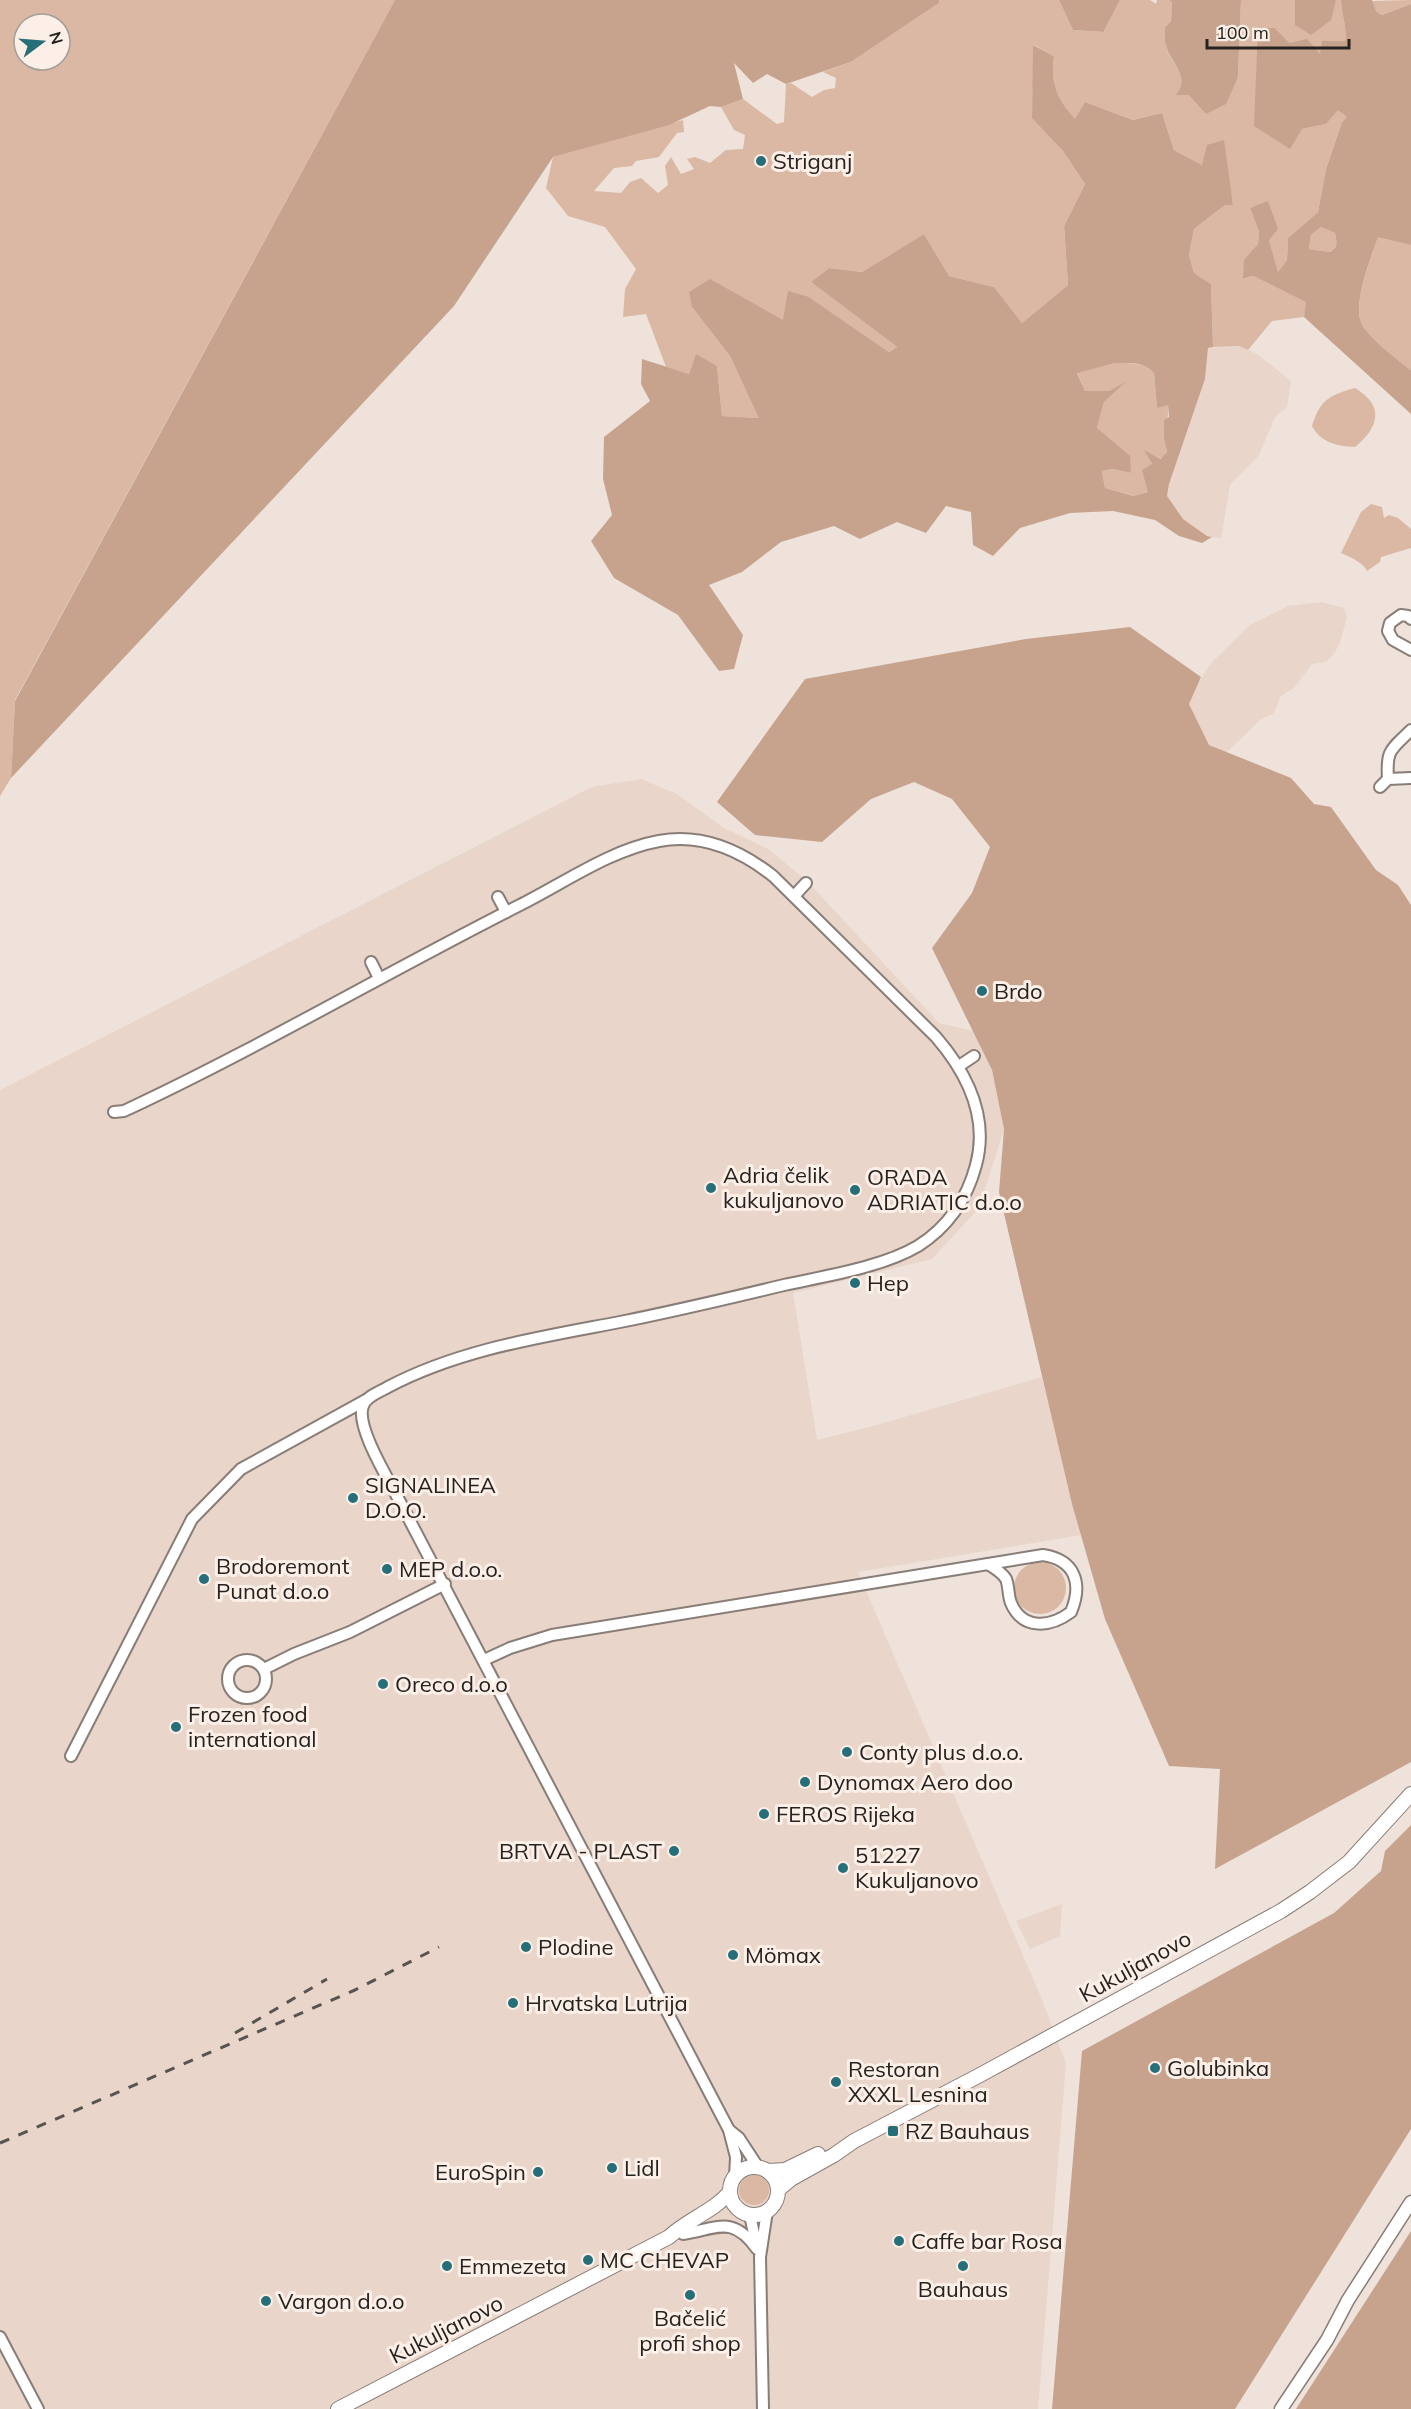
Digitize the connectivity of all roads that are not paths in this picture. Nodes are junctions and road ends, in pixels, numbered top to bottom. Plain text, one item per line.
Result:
1 (1411, 619) edge
2 (1411, 650) edge
3 (1411, 730) edge
4 (1411, 778) edge
5 (806, 883) dead end
6 (794, 896) junction
7 (498, 897) dead end
8 (506, 912) junction
9 (371, 962) dead end
10 (379, 978) junction
11 (974, 1056) dead end
12 (958, 1066) junction
13 (114, 1112) dead end
14 (366, 1400) junction
15 (988, 1564) junction
16 (445, 1584) junction
17 (484, 1660) junction
18 (264, 1670) dead end
19 (71, 1756) dead end
20 (1411, 1794) edge
21 (729, 2130) junction
22 (854, 2141) junction
23 (763, 2169) junction
24 (735, 2177) junction
25 (778, 2190) junction
26 (730, 2192) junction
27 (1411, 2202) edge
28 (767, 2211) junction
29 (744, 2212) junction
30 (676, 2236) junction
31 (759, 2253) junction
32 (0, 2337) edge
33 (38, 2409) edge
34 (338, 2409) edge
35 (763, 2409) edge
36 (1281, 2409) edge

1 - 2 street
3 - 4 street
5 - 6 street
6 - 8 street
6 - 12 street
7 - 8 street
8 - 10 street
9 - 10 street
10 - 13 street
11 - 12 street
12 - 14 street
14 - 16 street
14 - 19 street
15 - 15 street
15 - 17 street
16 - 17 street
16 - 18 street
17 - 21 street
20 - 22 main road, Kukuljanovo
21 - 23 street
21 - 24 street
22 - 23 main road, Kukuljanovo
22 - 25 main road, Kukuljanovo
23 - 24 main road, Kukuljanovo
23 - 25 main road
24 - 26 main road
25 - 28 main road, Kukuljanovo
26 - 29 main road
26 - 30 main road, Kukuljanovo
27 - 36 street
28 - 29 main road, Kukuljanovo
28 - 31 street
29 - 30 main road, Kukuljanovo
29 - 31 street
30 - 31 street
30 - 34 main road, Kukuljanovo
31 - 35 street
32 - 33 street

